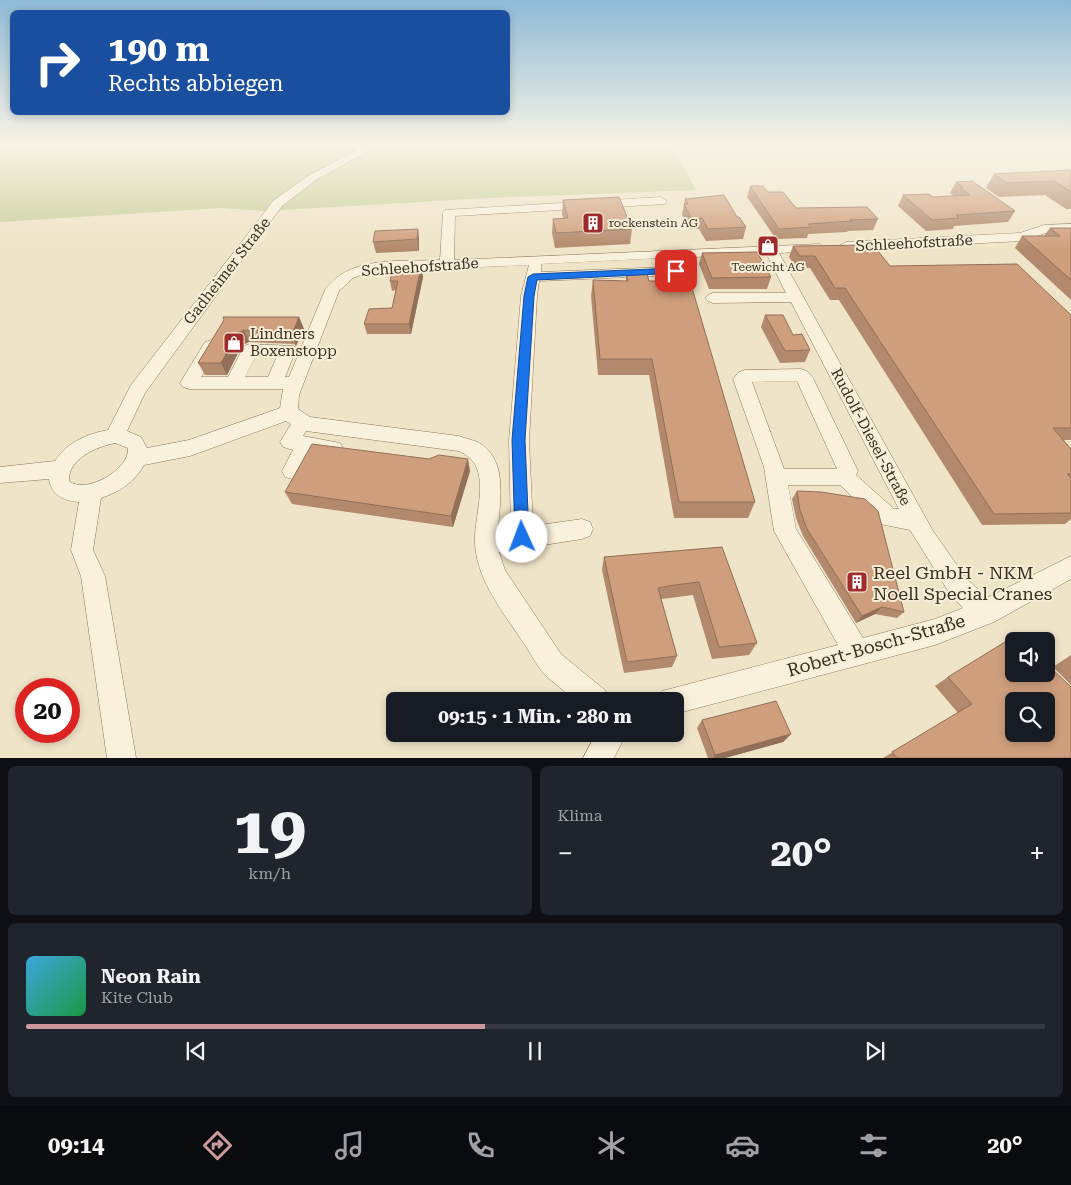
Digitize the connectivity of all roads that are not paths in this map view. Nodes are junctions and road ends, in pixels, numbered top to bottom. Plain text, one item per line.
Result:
1 (310, 179) edge
2 (661, 201) dead end
3 (1071, 228) edge
4 (968, 240) junction
5 (771, 250) junction
6 (921, 252) dead end
7 (669, 254) junction
8 (536, 260) junction
9 (447, 264) junction
10 (533, 277) junction
11 (796, 297) junction
12 (713, 298) dead end
13 (220, 331) edge
14 (233, 383) junction
15 (274, 383) junction
16 (294, 384) junction
17 (296, 417) junction
18 (115, 436) junction
19 (307, 444) junction
20 (355, 451) edge
21 (137, 458) junction
22 (60, 469) junction
23 (292, 471) dead end
24 (0, 475) edge
25 (776, 477) junction
26 (845, 477) junction
27 (91, 492) junction
28 (916, 522) junction
29 (582, 529) dead end
30 (522, 537) junction
31 (486, 544) junction
32 (1071, 567) edge
33 (985, 613) junction
34 (857, 653) junction
35 (586, 692) edge
36 (684, 698) edge
37 (607, 742) edge
38 (122, 758) edge
39 (597, 758) edge

1 - 18 street, Gadheimer Straße
2 - 9 street
3 - 4 street, Schleehofstraße
4 - 5 street, Schleehofstraße
4 - 6 street
5 - 7 street, Schleehofstraße
5 - 11 street, Rudolf-Diesel-Straße
7 - 8 street, Schleehofstraße
7 - 10 street
8 - 9 street, Schleehofstraße
8 - 10 street
9 - 16 street, Schleehofstraße
10 - 30 street
11 - 12 street
11 - 28 street, Rudolf-Diesel-Straße
13 - 14 street
14 - 15 street
14 - 15 street
15 - 16 street
16 - 17 street, Schleehofstraße
17 - 19 street
17 - 21 street
17 - 31 street
18 - 21 street
18 - 22 street
19 - 20 street
19 - 23 street
21 - 27 street
22 - 24 street
22 - 27 street
25 - 26 street
25 - 26 street
25 - 34 street
26 - 28 street
27 - 38 street
28 - 33 street, Rudolf-Diesel-Straße
29 - 30 street
30 - 31 street
31 - 35 street
32 - 33 street, Robert-Bosch-Straße
33 - 34 street, Robert-Bosch-Straße
34 - 36 street, Robert-Bosch-Straße
37 - 39 street

